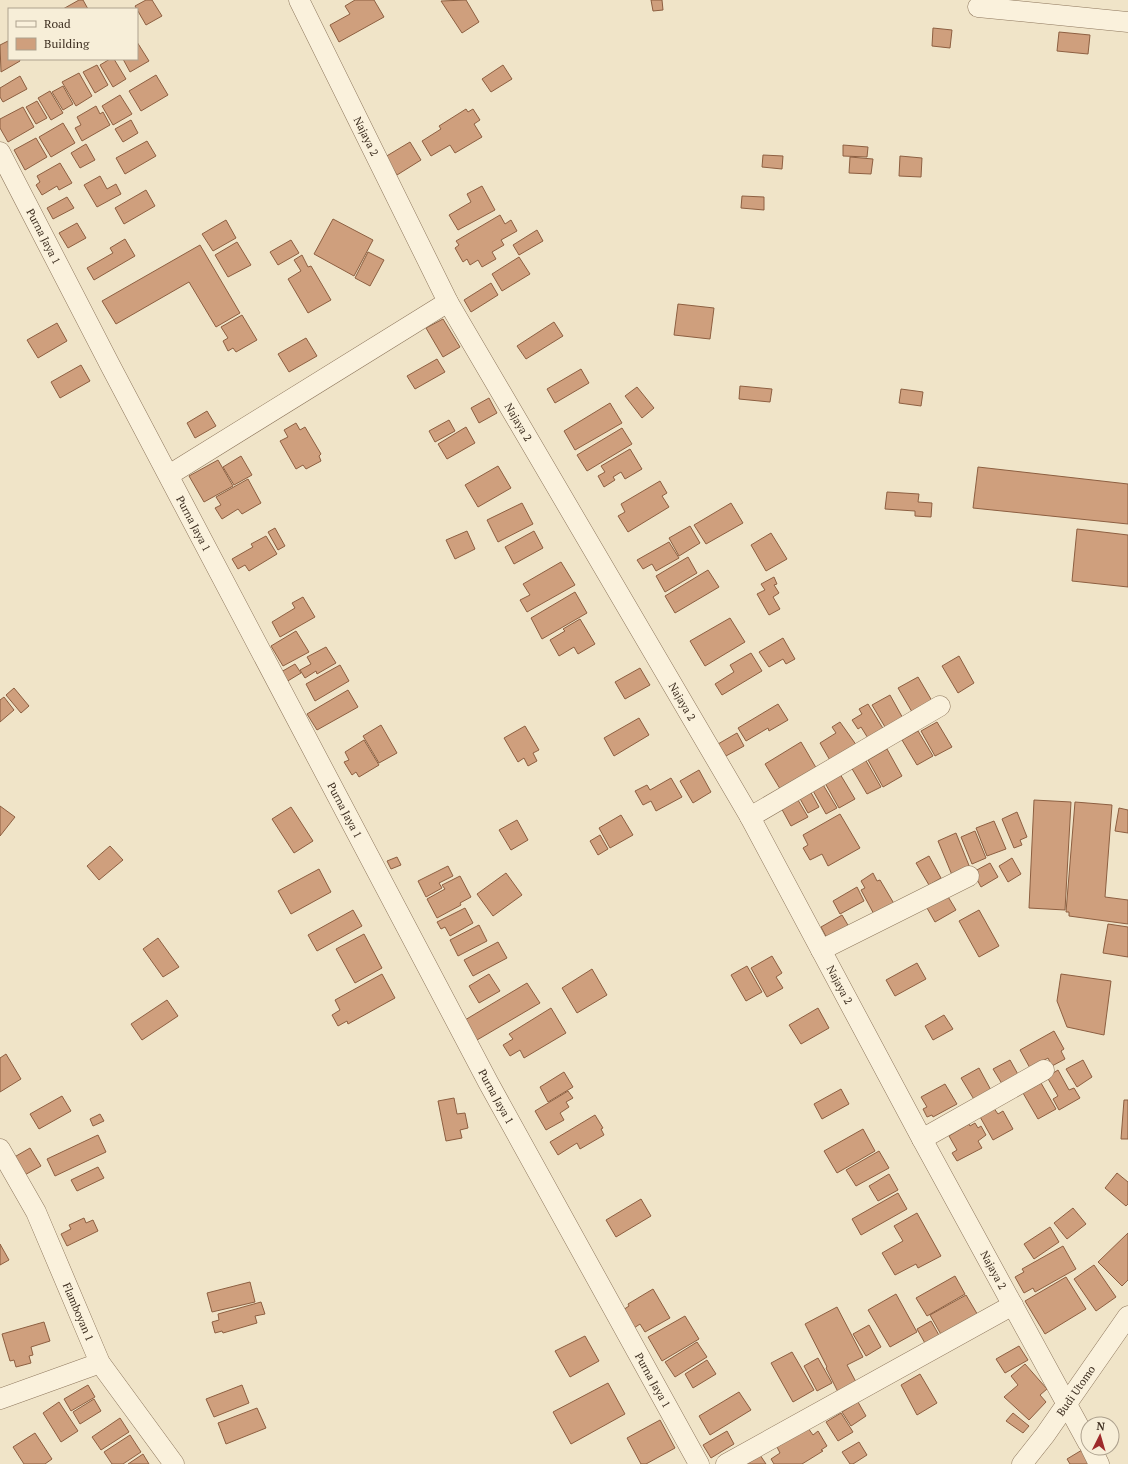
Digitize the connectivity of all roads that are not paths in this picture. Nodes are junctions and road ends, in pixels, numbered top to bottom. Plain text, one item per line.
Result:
1 (299, 0) edge
2 (978, 7) dead end
3 (1128, 22) edge
4 (0, 152) edge
5 (448, 302) junction
6 (169, 475) junction
7 (940, 706) dead end
8 (750, 817) junction
9 (969, 876) dead end
10 (821, 950) junction
11 (1044, 1070) dead end
12 (922, 1139) junction
13 (0, 1149) edge
14 (1013, 1305) junction
15 (1128, 1316) edge
16 (100, 1363) junction
17 (0, 1399) edge
18 (1067, 1403) junction
19 (1080, 1428) edge
20 (174, 1464) edge
21 (699, 1464) edge
22 (726, 1464) edge
23 (1022, 1464) edge

1 - 5 street, Najaya 2
2 - 3 street
4 - 6 street, Purna Jaya 1
5 - 6 street
5 - 8 street, Najaya 2
6 - 21 street, Purna Jaya 1
7 - 8 street
8 - 10 street, Najaya 2
9 - 10 street
10 - 12 street, Najaya 2
11 - 12 street
12 - 14 street, Najaya 2
13 - 16 street, Flamboyan 1
14 - 18 street, Najaya 2
14 - 22 street
15 - 18 street, Budi Utomo
16 - 17 street
16 - 20 street, Flamboyan 1
18 - 19 street, Najaya 2
18 - 23 street, Budi Utomo

